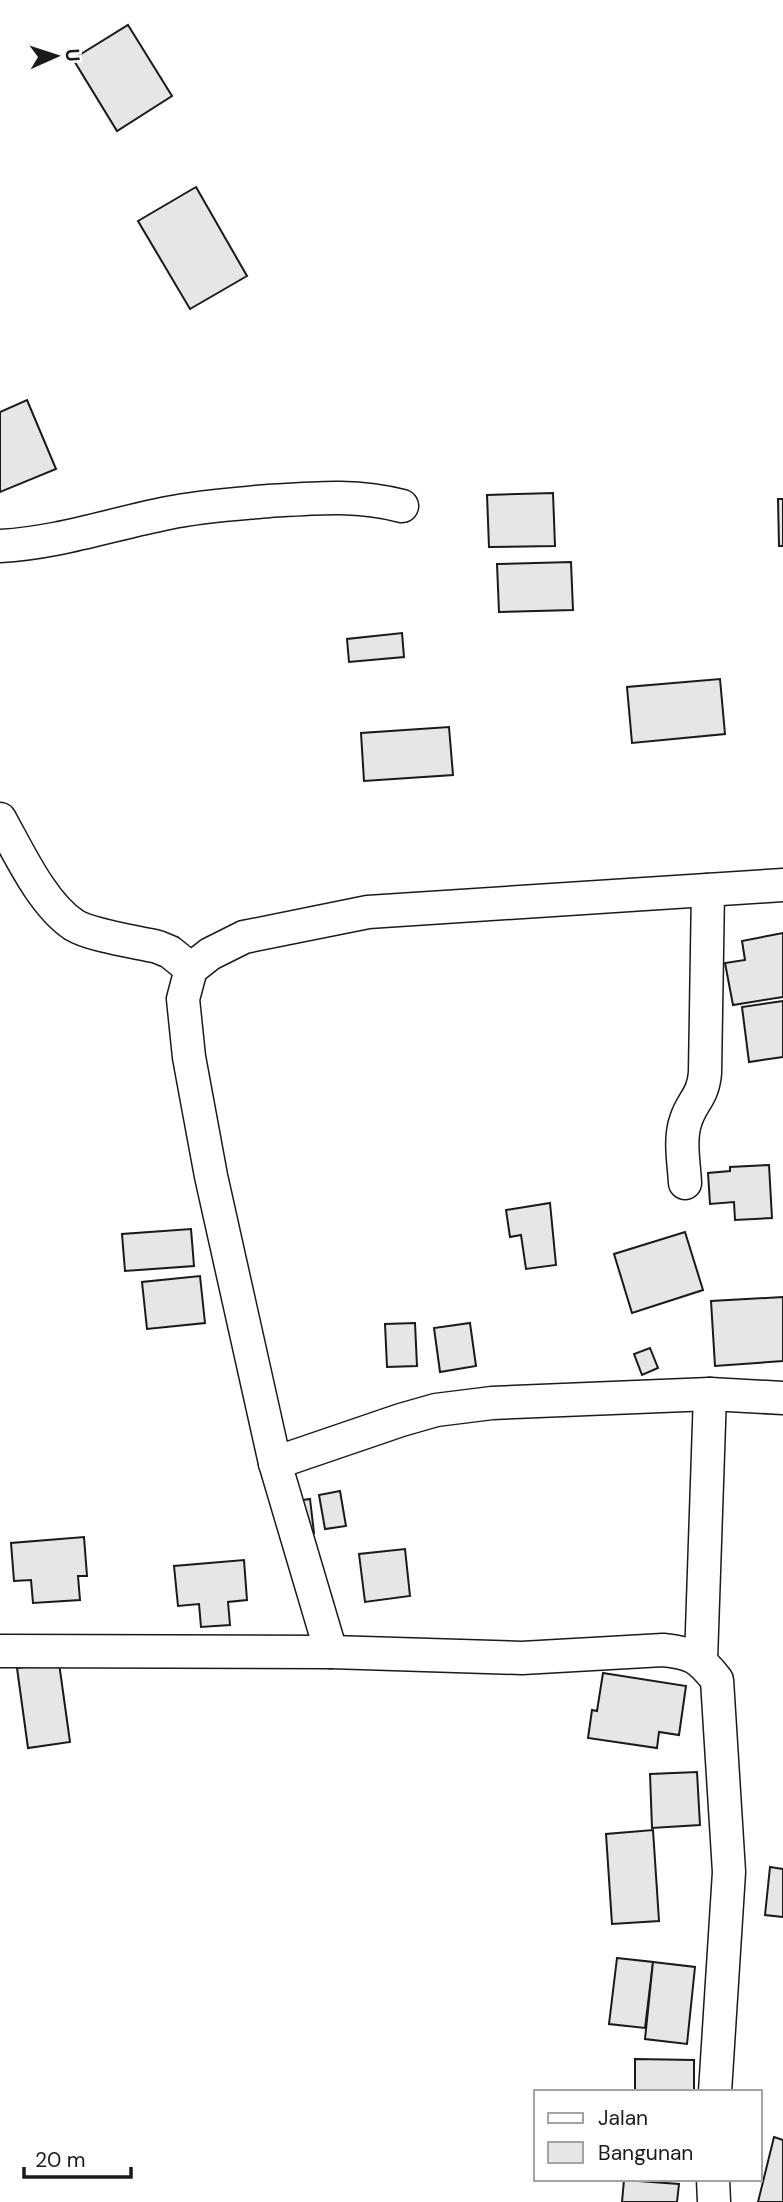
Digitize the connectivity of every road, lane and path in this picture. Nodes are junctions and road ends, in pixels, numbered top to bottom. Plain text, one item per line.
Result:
1 (402, 506) dead end
2 (0, 546) edge
3 (0, 819) edge
4 (783, 885) edge
5 (708, 890) junction
6 (191, 969) junction
7 (685, 1183) dead end
8 (710, 1394) junction
9 (783, 1398) edge
10 (275, 1463) junction
11 (0, 1651) edge
12 (331, 1652) junction
13 (701, 1660) junction
14 (715, 2090) edge
15 (713, 2181) edge
16 (714, 2202) edge

1 - 2 street
3 - 6 street
4 - 5 street
5 - 6 street
5 - 7 street
6 - 10 street
8 - 9 street
8 - 10 street
8 - 13 street
10 - 12 street
11 - 12 street
12 - 13 street
13 - 14 street
15 - 16 street

